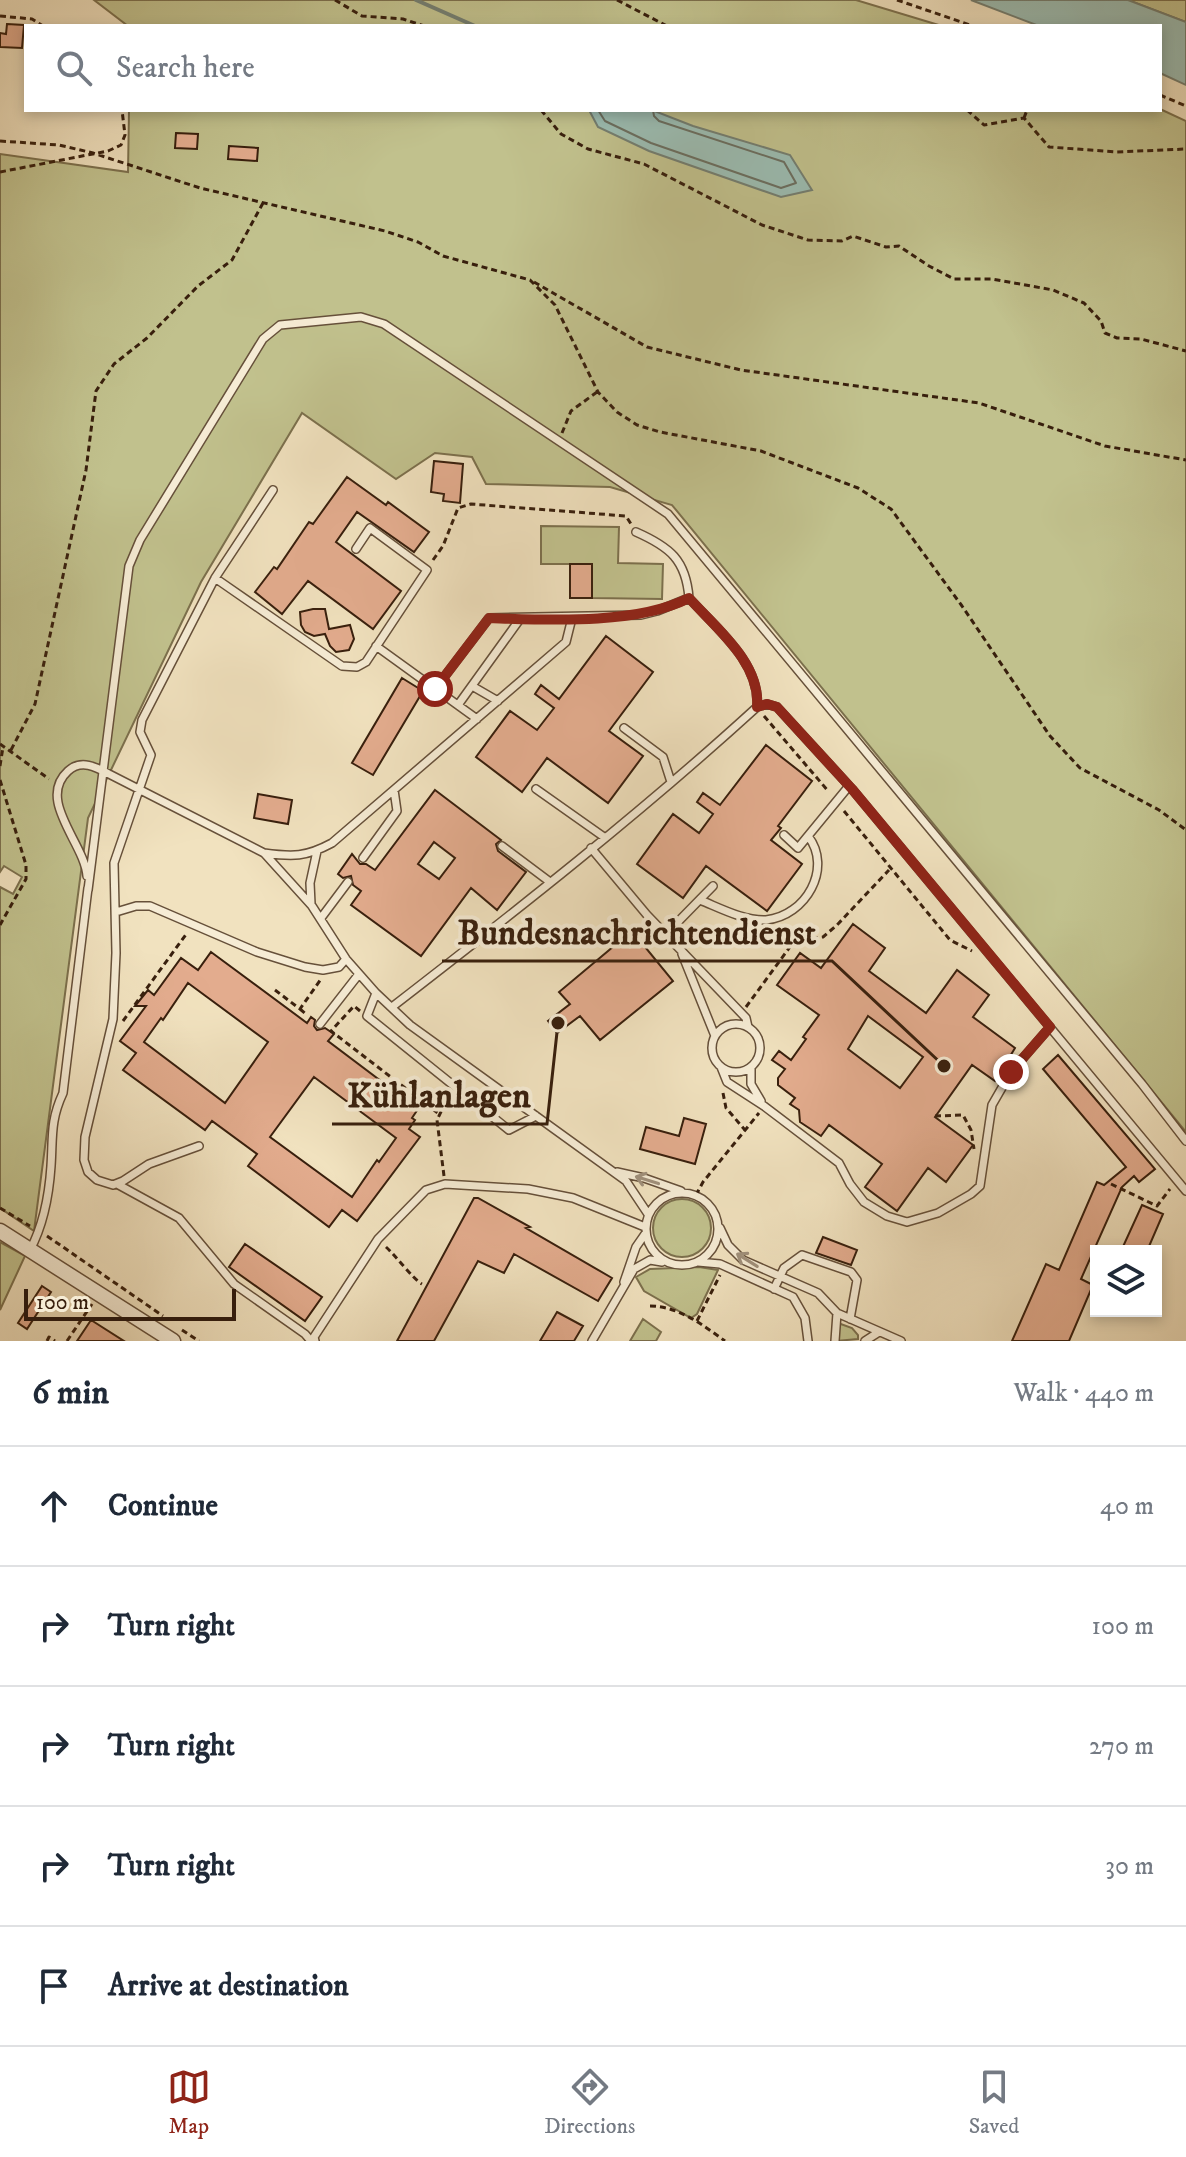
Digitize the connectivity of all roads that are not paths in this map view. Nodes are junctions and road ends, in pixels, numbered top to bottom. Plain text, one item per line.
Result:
1 (273, 490) dead end
2 (636, 532) road end
3 (356, 549) dead end
4 (215, 578) junction
5 (689, 598) junction
6 (572, 618) junction
7 (520, 619) junction
8 (376, 646) junction
9 (472, 686) junction
10 (435, 689) junction
11 (498, 701) junction
12 (458, 705) junction
13 (757, 707) junction
14 (477, 719) junction
15 (624, 728) dead end
16 (103, 771) junction
17 (671, 782) junction
18 (849, 786) junction
19 (536, 789) dead end
20 (139, 790) junction
21 (394, 790) junction
22 (160, 802) junction
23 (155, 813) dead end
24 (784, 835) dead end
25 (808, 836) junction
26 (604, 837) junction
27 (502, 846) dead end
28 (591, 848) junction
29 (317, 851) junction
30 (264, 853) junction
31 (363, 858) dead end
32 (348, 882) dead end
33 (550, 882) junction
34 (713, 886) dead end
35 (88, 890) junction
36 (700, 900) junction
37 (312, 906) junction
38 (116, 912) junction
39 (321, 918) junction
40 (666, 934) junction
41 (680, 948) junction
42 (346, 959) junction
43 (359, 974) junction
44 (376, 993) junction
45 (392, 1007) junction
46 (320, 1024) dead end
47 (748, 1027) junction
48 (1050, 1027) junction
49 (715, 1036) junction
50 (721, 1067) junction
51 (751, 1067) junction
52 (764, 1106) junction
53 (536, 1116) junction
54 (1186, 1141) edge
55 (199, 1146) dead end
56 (611, 1170) junction
57 (117, 1184) junction
58 (1186, 1191) edge
59 (683, 1192) junction
60 (648, 1214) junction
61 (718, 1224) junction
62 (645, 1230) junction
63 (0, 1231) edge
64 (30, 1250) junction
65 (698, 1262) junction
66 (668, 1263) junction
67 (779, 1276) junction
68 (624, 1286) junction
69 (774, 1289) junction
70 (837, 1313) junction
71 (850, 1319) junction
72 (865, 1325) junction
73 (879, 1332) junction
74 (163, 1338) edge
75 (867, 1340) edge
76 (313, 1341) edge
77 (592, 1341) edge
78 (808, 1341) edge
79 (835, 1341) edge
80 (901, 1341) edge

1 - 4 lane
2 - 5 lane
3 - 8 lane
4 - 8 lane
4 - 20 lane
5 - 6 lane
5 - 13 lane
6 - 7 lane
6 - 11 lane
7 - 9 lane
7 - 10 lane
8 - 10 lane
9 - 11 lane
9 - 12 lane
10 - 12 lane
11 - 14 lane
12 - 14 lane
13 - 17 lane
13 - 18 lane
14 - 21 lane
15 - 17 lane
16 - 20 lane
16 - 35 lane
16 - 35 lane
16 - 54 lane
17 - 26 lane
18 - 25 lane
18 - 48 lane
19 - 26 lane
20 - 22 lane
20 - 38 lane
21 - 29 lane
21 - 31 lane
22 - 23 lane
22 - 30 lane
24 - 25 lane
25 - 36 lane
26 - 28 lane
27 - 33 lane
28 - 33 lane
28 - 40 lane
29 - 30 lane
29 - 37 lane
30 - 37 lane
32 - 39 lane
33 - 45 lane
34 - 36 lane
35 - 64 lane
36 - 40 lane
37 - 39 lane
38 - 42 lane
38 - 57 lane
39 - 42 lane
40 - 41 lane
41 - 47 lane
41 - 49 lane
42 - 43 lane
43 - 44 lane
43 - 46 lane
44 - 45 lane
44 - 53 lane
45 - 53 lane
47 - 49 lane
47 - 51 lane
48 - 52 lane
48 - 58 lane
49 - 50 lane
50 - 51 lane
50 - 52 lane
51 - 52 lane
53 - 56 lane
55 - 57 lane
59 -> 56 lane
56 - 60 lane
57 - 76 lane
59 - 60 lane
59 - 61 lane
60 - 62 lane
61 - 65 lane
67 -> 61 lane
62 - 66 lane
62 - 68 lane
62 - 76 lane
63 - 64 street
64 - 74 street
65 - 66 lane
65 - 69 lane
66 - 68 lane
67 - 69 lane
67 - 70 lane
67 - 71 lane
68 - 77 lane
69 - 78 lane
70 - 71 lane
70 - 79 lane
71 - 72 lane
72 - 73 lane
72 - 75 lane
73 - 75 lane
73 - 80 lane

